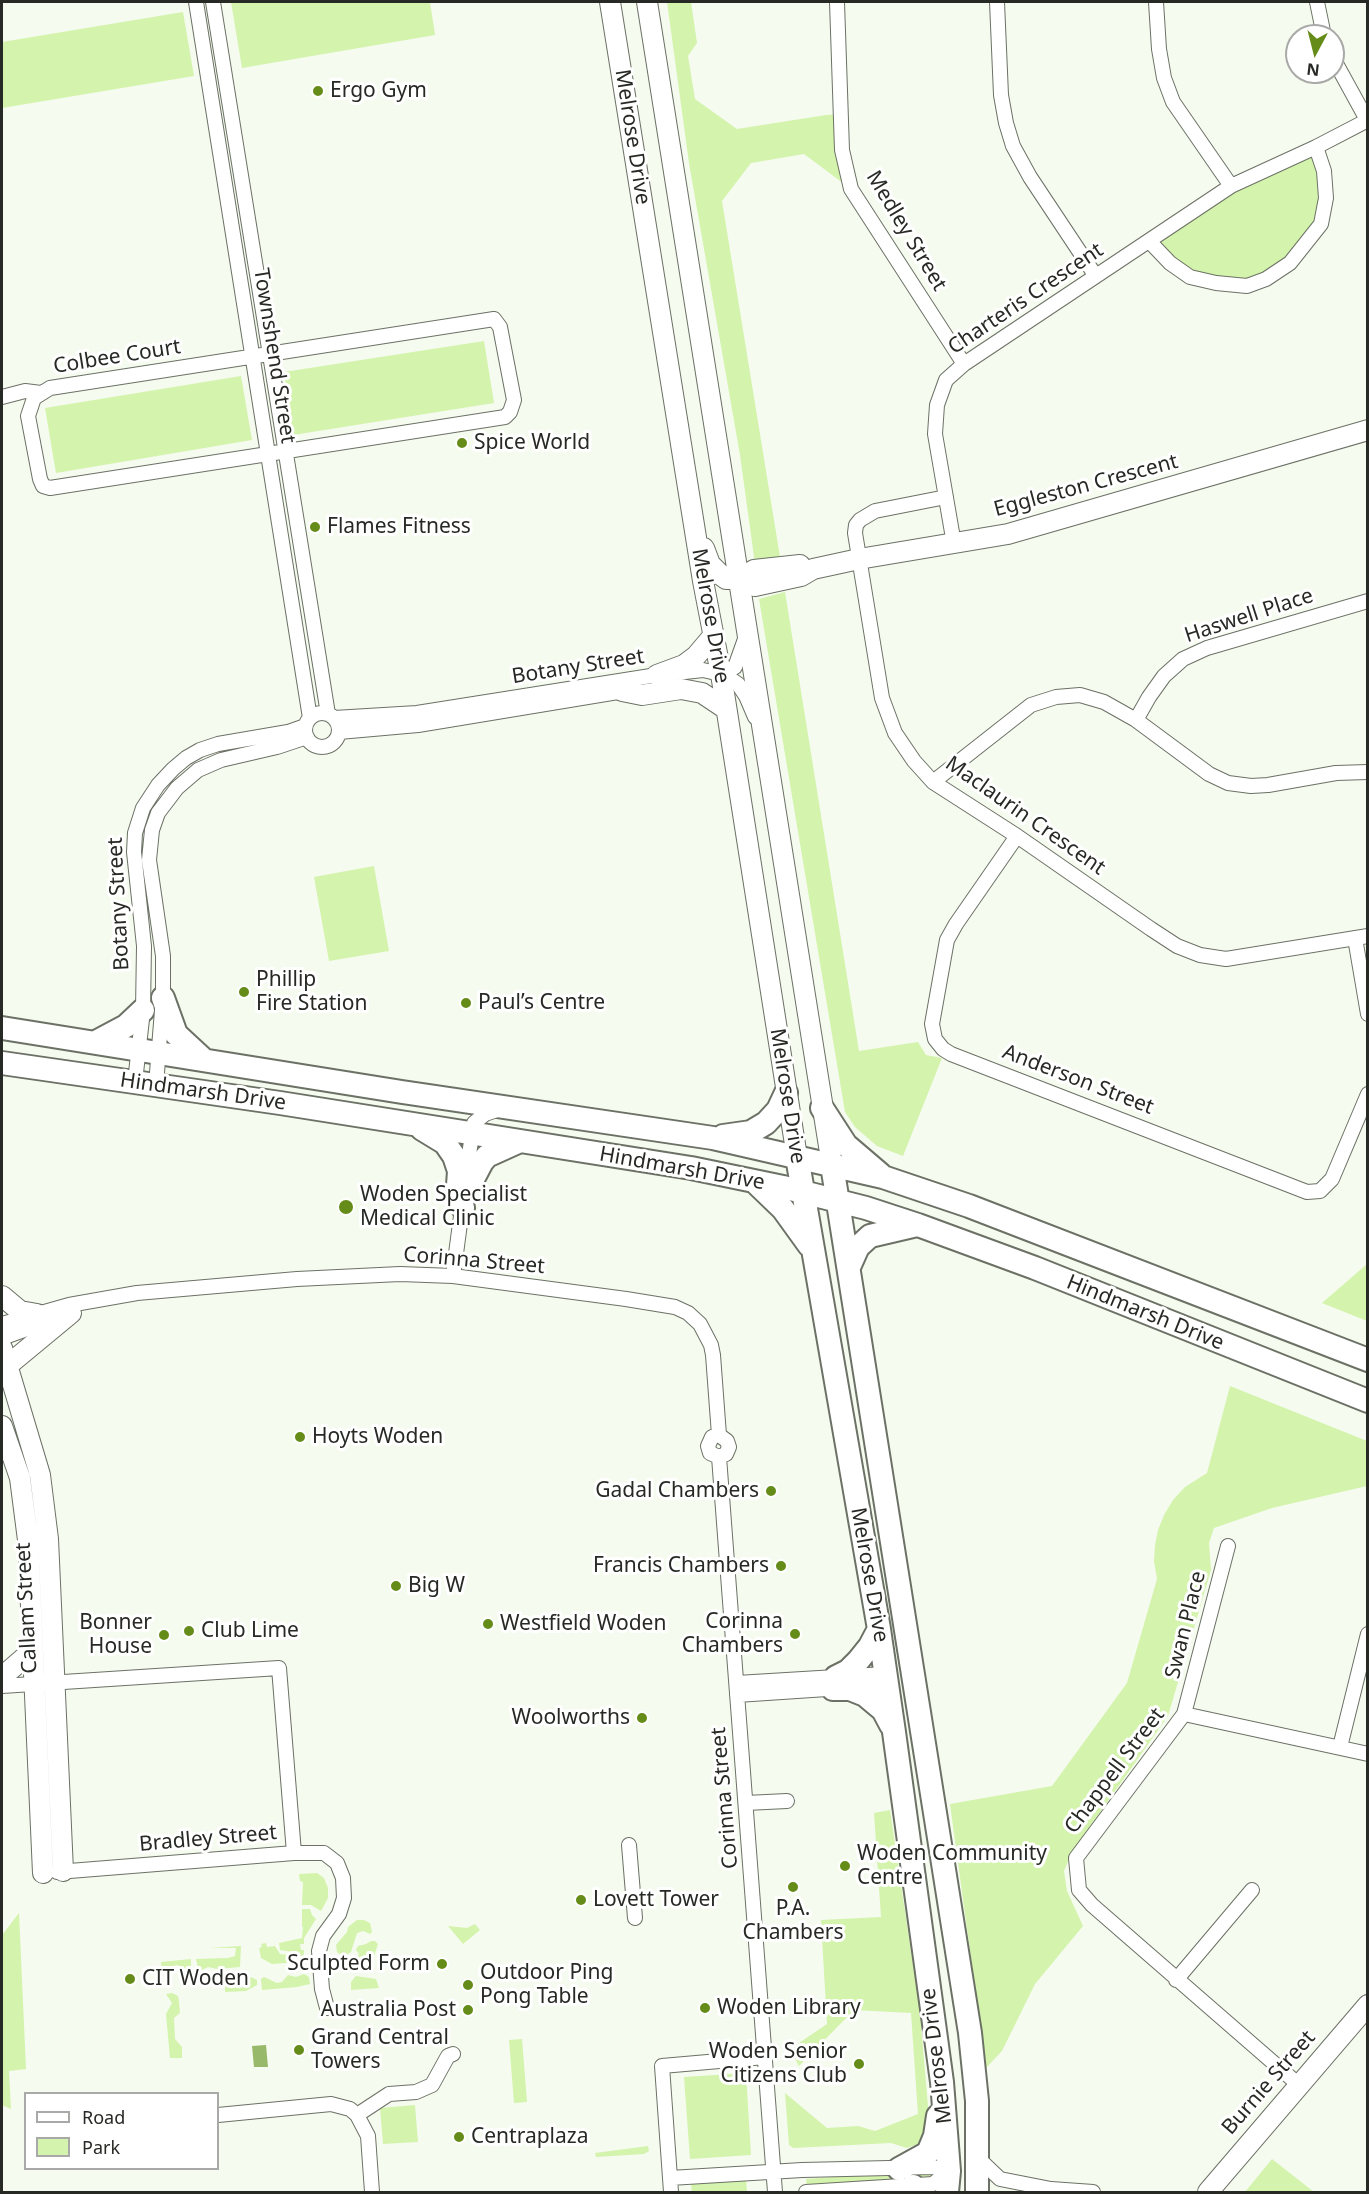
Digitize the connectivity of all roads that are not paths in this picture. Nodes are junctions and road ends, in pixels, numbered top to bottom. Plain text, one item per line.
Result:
1 (196, 2) edge
2 (213, 2) edge
3 (610, 2) edge
4 (647, 2) edge
5 (837, 2) edge
6 (997, 2) edge
7 (1156, 2) edge
8 (1317, 2) edge
9 (1322, 24) edge
10 (1345, 80) edge
11 (1367, 120) edge
12 (1316, 147) junction
13 (1231, 186) junction
14 (1150, 242) junction
15 (1095, 275) junction
16 (270, 354) junction
17 (252, 357) junction
18 (964, 364) junction
19 (41, 393) junction
20 (2, 397) edge
21 (28, 416) junction
22 (1368, 430) edge
23 (285, 451) junction
24 (268, 454) junction
25 (946, 497) junction
26 (695, 529) junction
27 (954, 543) junction
28 (859, 559) junction
29 (733, 579) junction
30 (1368, 601) edge
31 (709, 614) junction
32 (747, 629) junction
33 (713, 636) junction
34 (720, 674) junction
35 (657, 675) junction
36 (622, 691) junction
37 (726, 709) junction
38 (331, 716) junction
39 (1136, 720) junction
40 (308, 727) junction
41 (339, 732) junction
42 (763, 732) junction
43 (1368, 772) edge
44 (933, 782) junction
45 (1017, 836) junction
46 (1361, 937) edge
47 (164, 998) junction
48 (143, 1010) junction
49 (1368, 1014) edge
50 (2, 1028) edge
51 (96, 1042) junction
52 (149, 1051) junction
53 (203, 1059) junction
54 (2, 1063) edge
55 (43, 1069) junction
56 (2, 1070) edge
57 (146, 1084) junction
58 (786, 1093) junction
59 (1368, 1094) edge
60 (822, 1108) junction
61 (474, 1122) junction
62 (416, 1126) junction
63 (713, 1137) junction
64 (518, 1142) junction
65 (797, 1157) junction
66 (832, 1165) junction
67 (883, 1177) junction
68 (472, 1180) junction
69 (752, 1180) junction
70 (803, 1192) junction
71 (838, 1201) junction
72 (463, 1208) junction
73 (918, 1225) junction
74 (812, 1249) junction
75 (849, 1267) junction
76 (453, 1276) junction
77 (2, 1296) edge
78 (89, 1302) junction
79 (71, 1313) junction
80 (37, 1314) junction
81 (2, 1324) edge
82 (2, 1338) edge
83 (4, 1357) edge
84 (1368, 1360) edge
85 (1362, 1399) edge
86 (2, 1426) edge
87 (1228, 1546) dead end
88 (868, 1570) junction
89 (897, 1581) junction
90 (877, 1621) junction
91 (1368, 1634) edge
92 (33, 1650) junction
93 (2, 1677) edge
94 (912, 1677) junction
95 (886, 1680) junction
96 (44, 1683) junction
97 (834, 1683) junction
98 (2, 1686) edge
99 (737, 1689) junction
100 (1184, 1714) junction
101 (894, 1732) junction
102 (1340, 1747) junction
103 (1368, 1754) edge
104 (787, 1801) dead end
105 (746, 1803) junction
106 (629, 1845) dead end
107 (294, 1853) junction
108 (63, 1871) junction
109 (43, 1873) joint
110 (1252, 1890) dead end
111 (635, 1918) dead end
112 (1176, 1980) junction
113 (1368, 2005) edge
114 (327, 2008) dead end
115 (453, 2054) dead end
116 (765, 2057) junction
117 (942, 2082) junction
118 (1299, 2085) junction
119 (219, 2115) edge
120 (357, 2115) junction
121 (977, 2131) junction
122 (978, 2158) junction
123 (773, 2172) junction
124 (670, 2178) junction
125 (910, 2182) edge
126 (948, 2182) edge
127 (1051, 2188) junction
128 (372, 2193) edge
129 (671, 2193) edge
130 (775, 2193) edge
131 (806, 2193) edge
132 (967, 2193) edge
133 (977, 2193) edge
134 (1020, 2193) edge
135 (1093, 2193) edge
136 (1208, 2193) edge

1 - 17 street, Townshend Street
2 - 16 street, Townshend Street
3 - 26 main road, Melrose Drive
4 - 29 main road, Melrose Drive
5 - 18 street, Medley Street
6 - 15 street
7 - 13 street
8 - 9 street
10 - 11 street
11 - 12 street, Charteris Crescent
12 - 13 street, Charteris Crescent
12 - 14 street
13 - 14 street, Charteris Crescent
14 - 15 street, Charteris Crescent
15 - 18 street, Charteris Crescent
16 - 17 street, Colbee Court
16 - 23 street, Townshend Street
16 - 23 street, Colbee Court
17 - 19 street, Colbee Court
17 - 24 street, Townshend Street
18 - 25 street, Charteris Crescent
19 - 20 street
19 - 21 street, Colbee Court
20 - 21 street
21 - 24 street, Colbee Court
22 - 27 main road, Eggleston Crescent
23 - 24 street, Colbee Court
23 - 38 street, Townshend Street
24 - 40 street, Townshend Street
25 - 27 street, Charteris Crescent
25 - 28 street, Maclaurin Crescent
26 - 29 main road
26 - 31 main road, Melrose Drive
27 - 28 main road, Eggleston Crescent
28 - 29 main road, Eggleston Crescent
28 - 44 street, Maclaurin Crescent
29 - 31 main road
29 - 32 main road, Melrose Drive
30 - 39 street, Haswell Place
31 - 33 main road, Melrose Drive
32 - 34 street
32 - 42 main road, Melrose Drive
33 - 34 main road, Melrose Drive
33 - 35 main road
34 - 35 street, Botany Street
34 - 36 street, Botany Street
34 - 37 main road, Melrose Drive
34 - 42 street
35 - 38 street, Botany Street
36 - 37 main road
36 - 41 street, Botany Street
37 - 58 main road, Melrose Drive
38 - 40 street
38 - 41 street
39 - 43 street
39 - 44 street
40 - 41 street
40 - 47 street, Botany Street
40 - 48 street, Botany Street
42 - 60 main road, Melrose Drive
44 - 45 street, Maclaurin Crescent
45 - 46 street, Maclaurin Crescent
45 - 59 street, Anderson Street
46 - 49 street
47 - 52 street, Botany Street
47 - 53 main road
48 - 51 main road
48 - 52 street, Botany Street
50 - 51 main road, Hindmarsh Drive
51 - 52 main road, Hindmarsh Drive
52 - 53 main road, Hindmarsh Drive
52 - 57 street, Botany Street
52 - 57 street, Botany Street
53 - 61 main road, Hindmarsh Drive
54 - 55 main road, Hindmarsh Drive
55 - 56 main road
55 - 57 main road, Hindmarsh Drive
57 - 62 main road, Hindmarsh Drive
58 - 63 main road
58 - 65 main road, Melrose Drive
60 - 66 main road, Melrose Drive
60 - 67 main road
61 - 62 main road, Hindmarsh Drive
61 - 63 main road, Hindmarsh Drive
61 - 64 main road, Hindmarsh Drive
61 - 68 street
61 - 72 street
62 - 72 main road
63 - 65 main road, Hindmarsh Drive
64 - 68 main road
64 - 69 main road, Hindmarsh Drive
65 - 66 main road, Hindmarsh Drive
65 - 70 main road, Melrose Drive
66 - 67 main road, Hindmarsh Drive
66 - 71 main road, Melrose Drive
67 - 84 main road, Hindmarsh Drive
68 - 72 street
69 - 70 main road, Hindmarsh Drive
69 - 74 main road
70 - 71 main road, Hindmarsh Drive
70 - 74 main road, Melrose Drive
71 - 73 main road, Hindmarsh Drive
71 - 75 main road, Melrose Drive
72 - 76 street
73 - 75 main road
73 - 85 main road, Hindmarsh Drive
74 - 88 main road, Melrose Drive
75 - 89 main road, Melrose Drive
76 - 78 street, Corinna Street
76 - 99 street, Corinna Street
77 - 80 main road
78 - 79 street, Corinna Street
78 - 80 street, Corinna Street
79 - 82 street, Corinna Street
79 - 83 main road
80 - 81 street, Corinna Street
83 - 96 main road, Callam Street
86 - 92 main road, Callam Street
87 - 100 street, Swan Place
88 - 89 main road
88 - 90 main road, Melrose Drive
89 - 90 main road
89 - 94 main road, Melrose Drive
90 - 95 main road, Melrose Drive
90 - 97 main road
91 - 102 street
92 - 93 main road
92 - 96 main road, Callam Street
94 - 95 main road
94 - 121 main road, Melrose Drive
95 - 97 street
95 - 101 main road, Melrose Drive
96 - 98 street
96 - 107 street, Bradley Street
96 - 108 main road, Callam Street
96 - 109 main road, Callam Street
97 - 99 street
97 - 101 main road
99 - 105 street, Corinna Street
100 - 102 street, Chappell Street
100 - 112 street, Chappell Street
101 - 117 main road, Melrose Drive
102 - 103 street, Chappell Street
104 - 105 street
105 - 116 street, Corinna Street
106 - 111 street
107 - 108 street, Bradley Street
107 - 114 street
108 - 109 street, Bradley Street
110 - 112 street
112 - 118 street, Chappell Street
113 - 118 main road, Burnie Street
115 - 120 street
116 - 123 street, Corinna Street
116 - 124 street
117 - 125 main road
117 - 126 main road, Melrose Drive
118 - 136 main road, Burnie Street
119 - 120 street
120 - 128 street
121 - 122 main road, Melrose Drive
121 - 126 main road
122 - 127 street
122 - 133 main road, Melrose Drive
123 - 124 street
123 - 125 street
123 - 130 street, Corinna Street
124 - 129 street
125 - 126 street
125 - 126 street
125 - 131 street
126 - 132 main road
127 - 134 street
127 - 135 street

